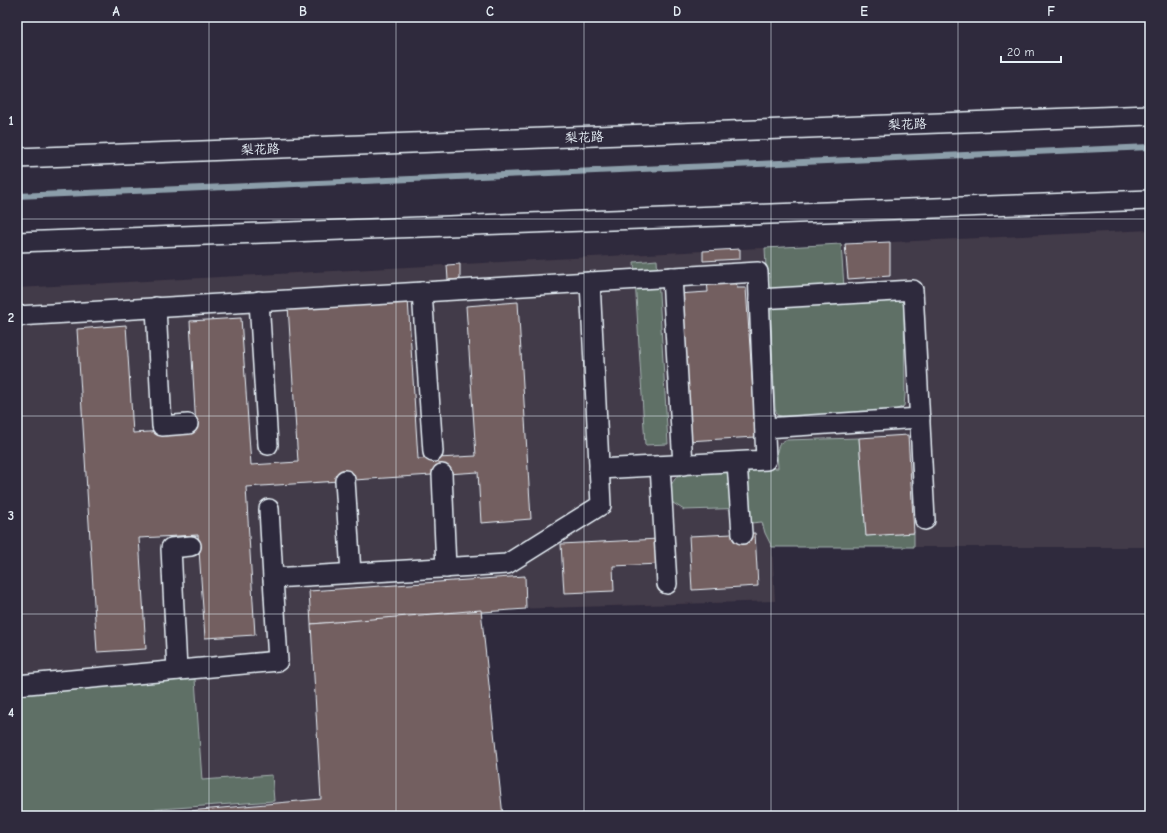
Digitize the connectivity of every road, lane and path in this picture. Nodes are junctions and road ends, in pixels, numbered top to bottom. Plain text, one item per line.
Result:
1 (1150, 115) edge
2 (17, 158) edge
3 (1150, 200) edge
4 (17, 242) edge
5 (672, 277) junction
6 (590, 282) junction
7 (422, 292) junction
8 (759, 299) junction
9 (259, 301) junction
10 (156, 307) junction
11 (17, 316) edge
12 (920, 418) junction
13 (188, 424) dead end
14 (765, 428) junction
15 (268, 445) dead end
16 (433, 452) dead end
17 (737, 462) junction
18 (683, 464) junction
19 (660, 466) junction
20 (599, 469) junction
21 (442, 474) dead end
22 (345, 480) dead end
23 (269, 509) dead end
24 (925, 520) dead end
25 (742, 534) dead end
26 (191, 546) dead end
27 (446, 568) junction
28 (351, 573) junction
29 (272, 578) junction
30 (667, 584) dead end
31 (177, 670) junction
32 (17, 685) edge

1 - 2 street, 梨花路
3 - 4 street
5 - 6 street
5 - 8 street
5 - 18 street
6 - 7 street
6 - 20 street
7 - 9 street
7 - 16 street
8 - 12 street
8 - 14 street
9 - 10 street
9 - 15 street
10 - 11 street
10 - 13 street
12 - 14 street
12 - 24 street
14 - 17 street
17 - 18 street
17 - 25 street
18 - 19 street
19 - 20 street
19 - 30 street
20 - 27 street
21 - 27 street
22 - 28 street
23 - 29 street
26 - 31 street
27 - 28 street
28 - 29 street
29 - 31 street
31 - 32 street

